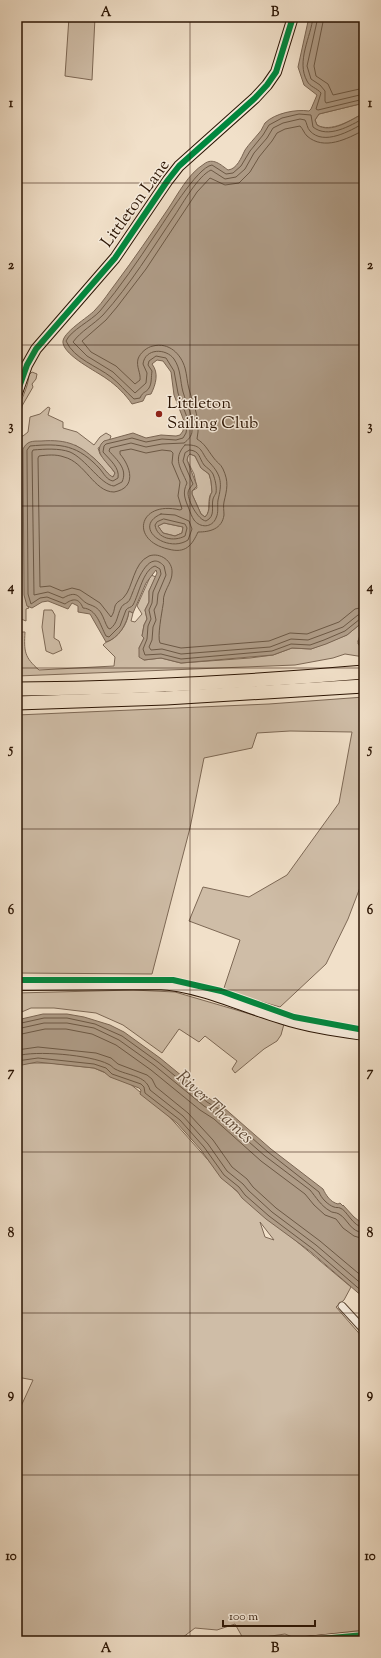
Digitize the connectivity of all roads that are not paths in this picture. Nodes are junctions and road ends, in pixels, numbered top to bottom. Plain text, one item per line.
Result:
1 (293, 17) edge
2 (17, 393) edge
3 (364, 672) edge
4 (364, 686) edge
5 (17, 689) edge
6 (17, 703) edge
7 (17, 985) edge
8 (364, 1035) edge
9 (342, 1306) dead end
10 (364, 1330) edge
11 (364, 1635) edge
12 (300, 1641) edge

1 - 2 street, Littleton Lane
3 - 5 highway
4 - 6 highway
7 - 8 street
9 - 10 street
11 - 12 street

